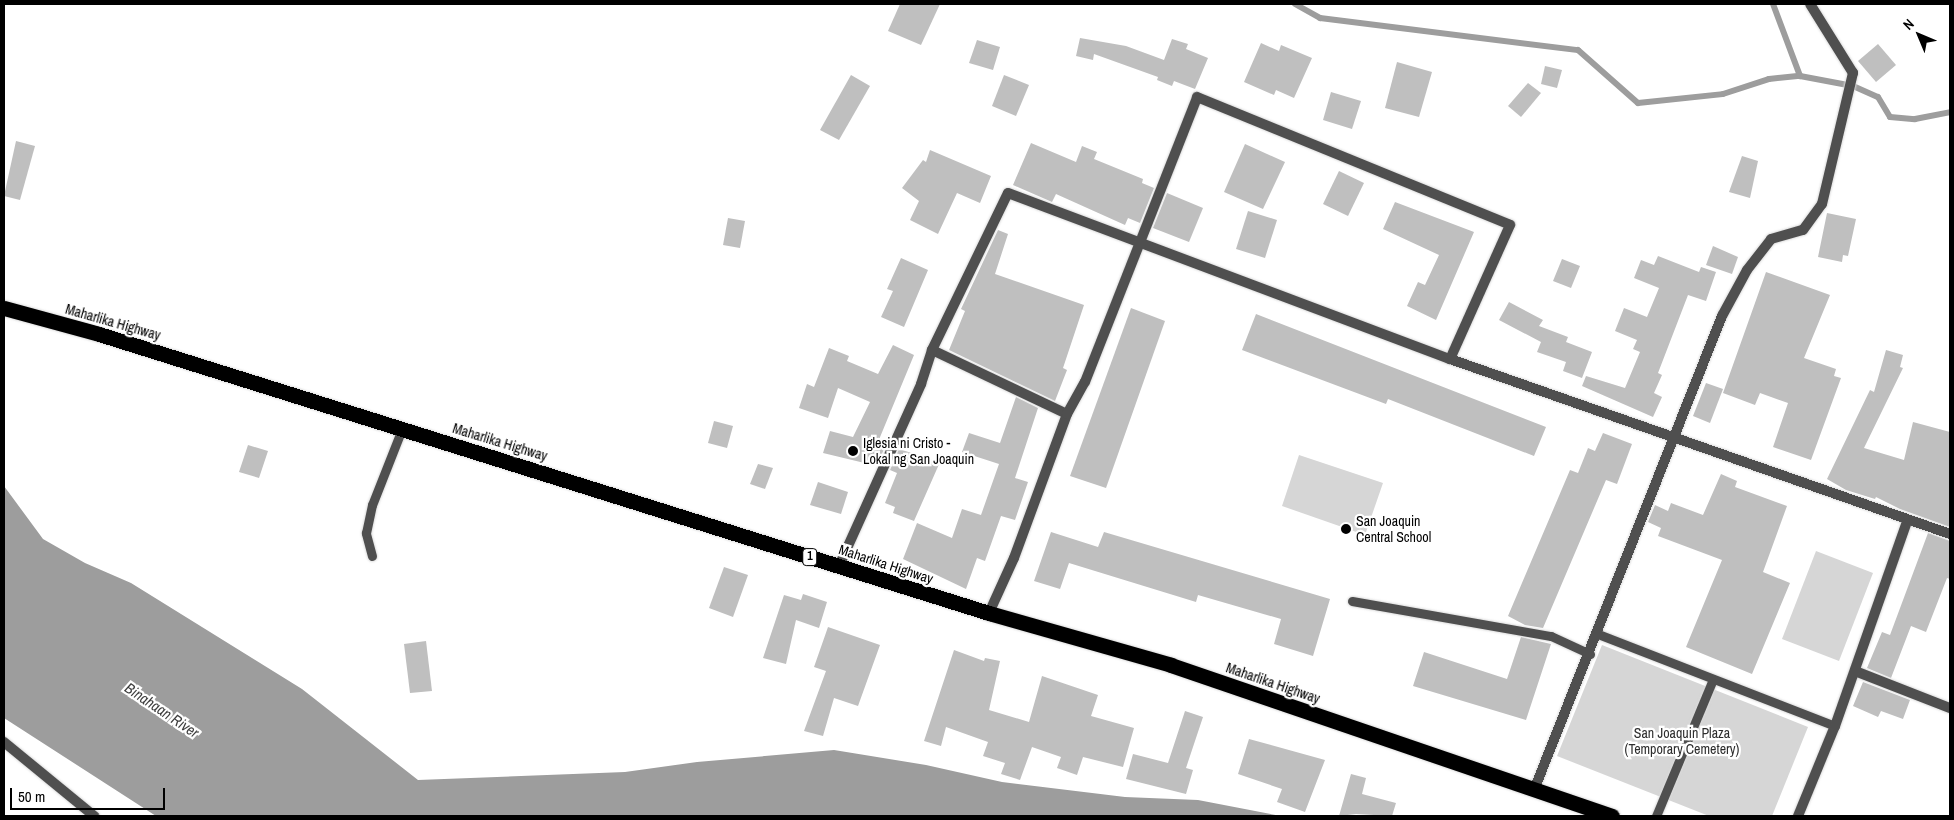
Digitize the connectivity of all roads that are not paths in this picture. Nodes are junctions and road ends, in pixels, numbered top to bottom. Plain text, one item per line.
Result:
1 (1810, 4) edge
2 (1138, 244) junction
3 (4, 308) edge
4 (932, 350) junction
5 (1450, 359) junction
6 (1067, 414) junction
7 (402, 429) junction
8 (1673, 439) junction
9 (1907, 521) junction
10 (1950, 534) edge
11 (372, 556) dead end
12 (839, 566) junction
13 (1352, 601) dead end
14 (989, 613) junction
15 (1598, 634) junction
16 (1590, 654) junction
17 (1856, 670) junction
18 (1713, 679) junction
19 (1950, 708) edge
20 (1835, 726) junction
21 (4, 742) edge
22 (1534, 790) junction
23 (94, 816) edge
24 (1612, 816) edge
25 (1656, 816) edge
26 (1798, 816) edge

1 - 8 street
2 - 4 street
2 - 5 street
2 - 5 street
2 - 6 street
3 - 7 highway, Maharlika Highway / 1
4 - 6 street
4 - 12 street
5 - 8 street
6 - 14 street
7 - 11 lane
7 - 12 highway, Maharlika Highway / 1
8 - 9 street
8 - 15 street
9 - 10 street
9 - 17 street
12 - 14 highway, Maharlika Highway / 1
13 - 16 lane
14 - 22 highway, Maharlika Highway / 1
15 - 16 street
15 - 18 lane
16 - 22 street
17 - 19 street
17 - 20 street
18 - 20 lane
18 - 25 lane
20 - 26 street
21 - 23 street
22 - 24 highway, Maharlika Highway / 1

